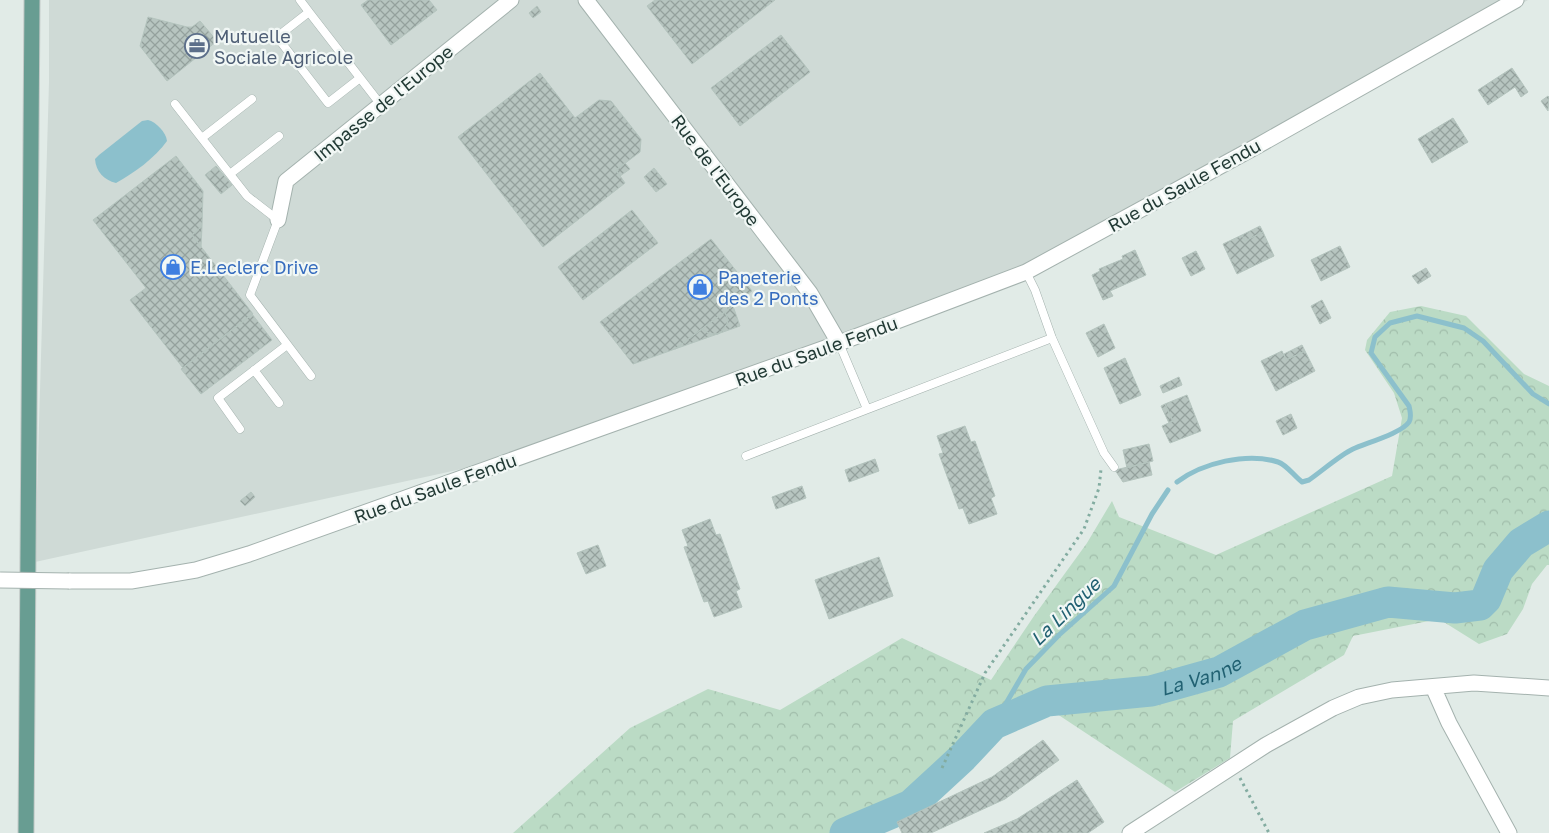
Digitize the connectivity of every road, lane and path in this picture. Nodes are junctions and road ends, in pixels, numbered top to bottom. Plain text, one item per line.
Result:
1 (32, 0) edge
2 (300, 0) edge
3 (511, 0) edge
4 (586, 0) edge
5 (1516, 0) edge
6 (309, 12) junction
7 (360, 78) junction
8 (252, 99) dead end
9 (175, 104) dead end
10 (381, 105) junction
11 (279, 136) dead end
12 (202, 138) junction
13 (230, 174) junction
14 (278, 220) junction
15 (1026, 272) junction
16 (1052, 338) junction
17 (839, 343) junction
18 (287, 345) junction
19 (254, 370) junction
20 (311, 376) dead end
21 (279, 403) dead end
22 (867, 410) junction
23 (240, 429) dead end
24 (1104, 453) junction
25 (746, 456) dead end
26 (1114, 466) dead end
27 (0, 580) edge
28 (1433, 686) junction
29 (1549, 688) edge
30 (1233, 766) junction
31 (942, 768) dead end
32 (26, 833) edge
33 (1130, 833) edge
34 (1269, 833) edge
35 (1509, 833) edge

1 - 32 main road
2 - 6 lane
3 - 10 street, Impasse de l'Europe
4 - 17 street, Rue de l'Europe
5 - 15 street, Rue du Saule Fendu
6 - 7 lane
6 - 7 lane
7 - 10 lane
8 - 12 lane
9 - 12 lane
10 - 14 street, Impasse de l'Europe
11 - 13 lane
12 - 13 lane
13 - 14 lane
14 - 18 lane
15 - 16 lane
15 - 17 street, Rue du Saule Fendu
16 - 22 lane
16 - 24 lane
17 - 22 lane
17 - 27 street, Rue du Saule Fendu, bridge
18 - 19 lane
18 - 20 lane
19 - 21 lane
19 - 23 lane
22 - 25 lane
24 - 26 lane
24 - 31 path
28 - 29 street
28 - 30 street
28 - 35 street
30 - 33 street
30 - 34 path

